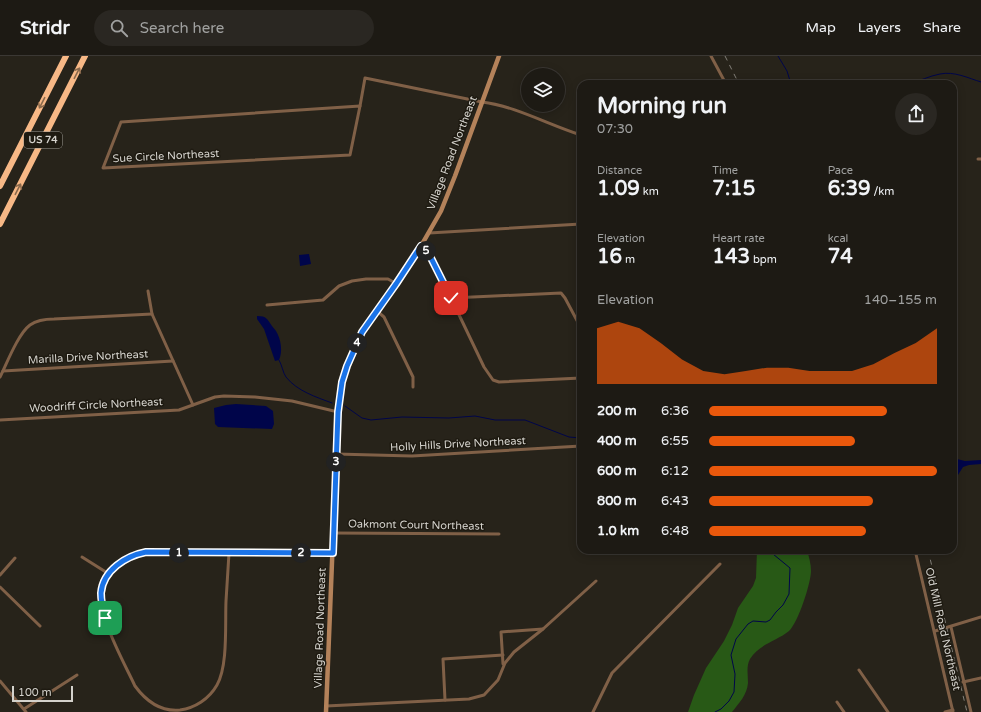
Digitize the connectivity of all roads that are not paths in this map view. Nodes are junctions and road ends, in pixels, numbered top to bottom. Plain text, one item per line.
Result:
1 (66, 56) edge
2 (86, 56) edge
3 (499, 56) edge
4 (711, 56) edge
5 (724, 80) edge
6 (482, 102) junction
7 (360, 106) junction
8 (577, 134) edge
9 (0, 186) edge
10 (0, 224) edge
11 (577, 224) edge
12 (429, 233) junction
13 (421, 246) junction
14 (396, 284) junction
15 (148, 291) dead end
16 (451, 298) junction
17 (267, 305) dead end
18 (377, 311) junction
19 (152, 314) junction
20 (577, 320) edge
21 (174, 362) junction
22 (3, 371) junction
23 (0, 377) edge
24 (577, 378) edge
25 (413, 388) dead end
26 (193, 405) junction
27 (338, 412) junction
28 (0, 420) edge
29 (577, 446) edge
30 (336, 454) junction
31 (333, 533) junction
32 (499, 534) dead end
33 (229, 553) junction
34 (333, 553) junction
35 (916, 554) edge
36 (82, 556) dead end
37 (15, 558) dead end
38 (720, 564) dead end
39 (109, 574) junction
40 (0, 575) edge
41 (596, 581) dead end
42 (0, 587) edge
43 (981, 617) edge
44 (40, 626) dead end
45 (951, 627) junction
46 (543, 629) junction
47 (935, 631) junction
48 (503, 655) junction
49 (504, 665) junction
50 (859, 670) dead end
51 (77, 675) dead end
52 (981, 678) edge
53 (0, 681) edge
54 (964, 682) junction
55 (445, 700) junction
56 (837, 702) dead end
57 (326, 706) junction
58 (25, 710) edge
59 (178, 711) edge
60 (953, 711) edge
61 (326, 712) edge
62 (593, 712) edge
63 (844, 712) edge
64 (888, 712) edge
65 (945, 712) edge
66 (971, 712) edge

1 -> 9 highway, US 74
10 -> 2 highway, US 74
3 - 6 main road, Village Road Northeast
4 - 5 street
6 - 7 street, Sue Circle Northeast
6 - 8 street
6 - 12 main road, Village Road Northeast
7 - 7 street, Sue Circle Northeast
11 - 12 street
12 - 13 main road, Village Road Northeast
13 - 14 main road, Village Road Northeast
13 - 16 street
14 - 17 street
14 - 18 main road, Village Road Northeast
15 - 19 street
16 - 20 street
16 - 24 street
18 - 25 street
18 - 27 main road, Village Road Northeast
19 - 21 street
19 - 22 street
21 - 22 street, Marilla Drive Northeast
21 - 26 street
22 - 23 street
26 - 27 street, Woodriff Circle Northeast
26 - 28 street, Woodriff Circle Northeast
27 - 30 main road, Village Road Northeast
29 - 30 street, Holly Hills Drive Northeast
30 - 31 main road, Village Road Northeast
31 - 32 street, Oakmont Court Northeast
31 - 34 main road, Village Road Northeast
33 - 34 street
33 - 39 street
33 - 59 street
34 - 57 main road, Village Road Northeast
35 - 47 street, Old Mill Road Northeast
36 - 39 street
37 - 40 street
38 - 62 street
39 - 59 street
41 - 46 street
42 - 44 street
43 - 45 street
45 - 47 street
45 - 54 street
46 - 48 street
46 - 49 street
47 - 60 street, Old Mill Road Northeast
48 - 49 street
48 - 55 street
49 - 55 street
50 - 64 street
51 - 58 street
52 - 54 street
53 - 58 street
54 - 66 street
55 - 57 street
56 - 63 street
57 - 61 main road, Village Road Northeast
60 - 65 street

